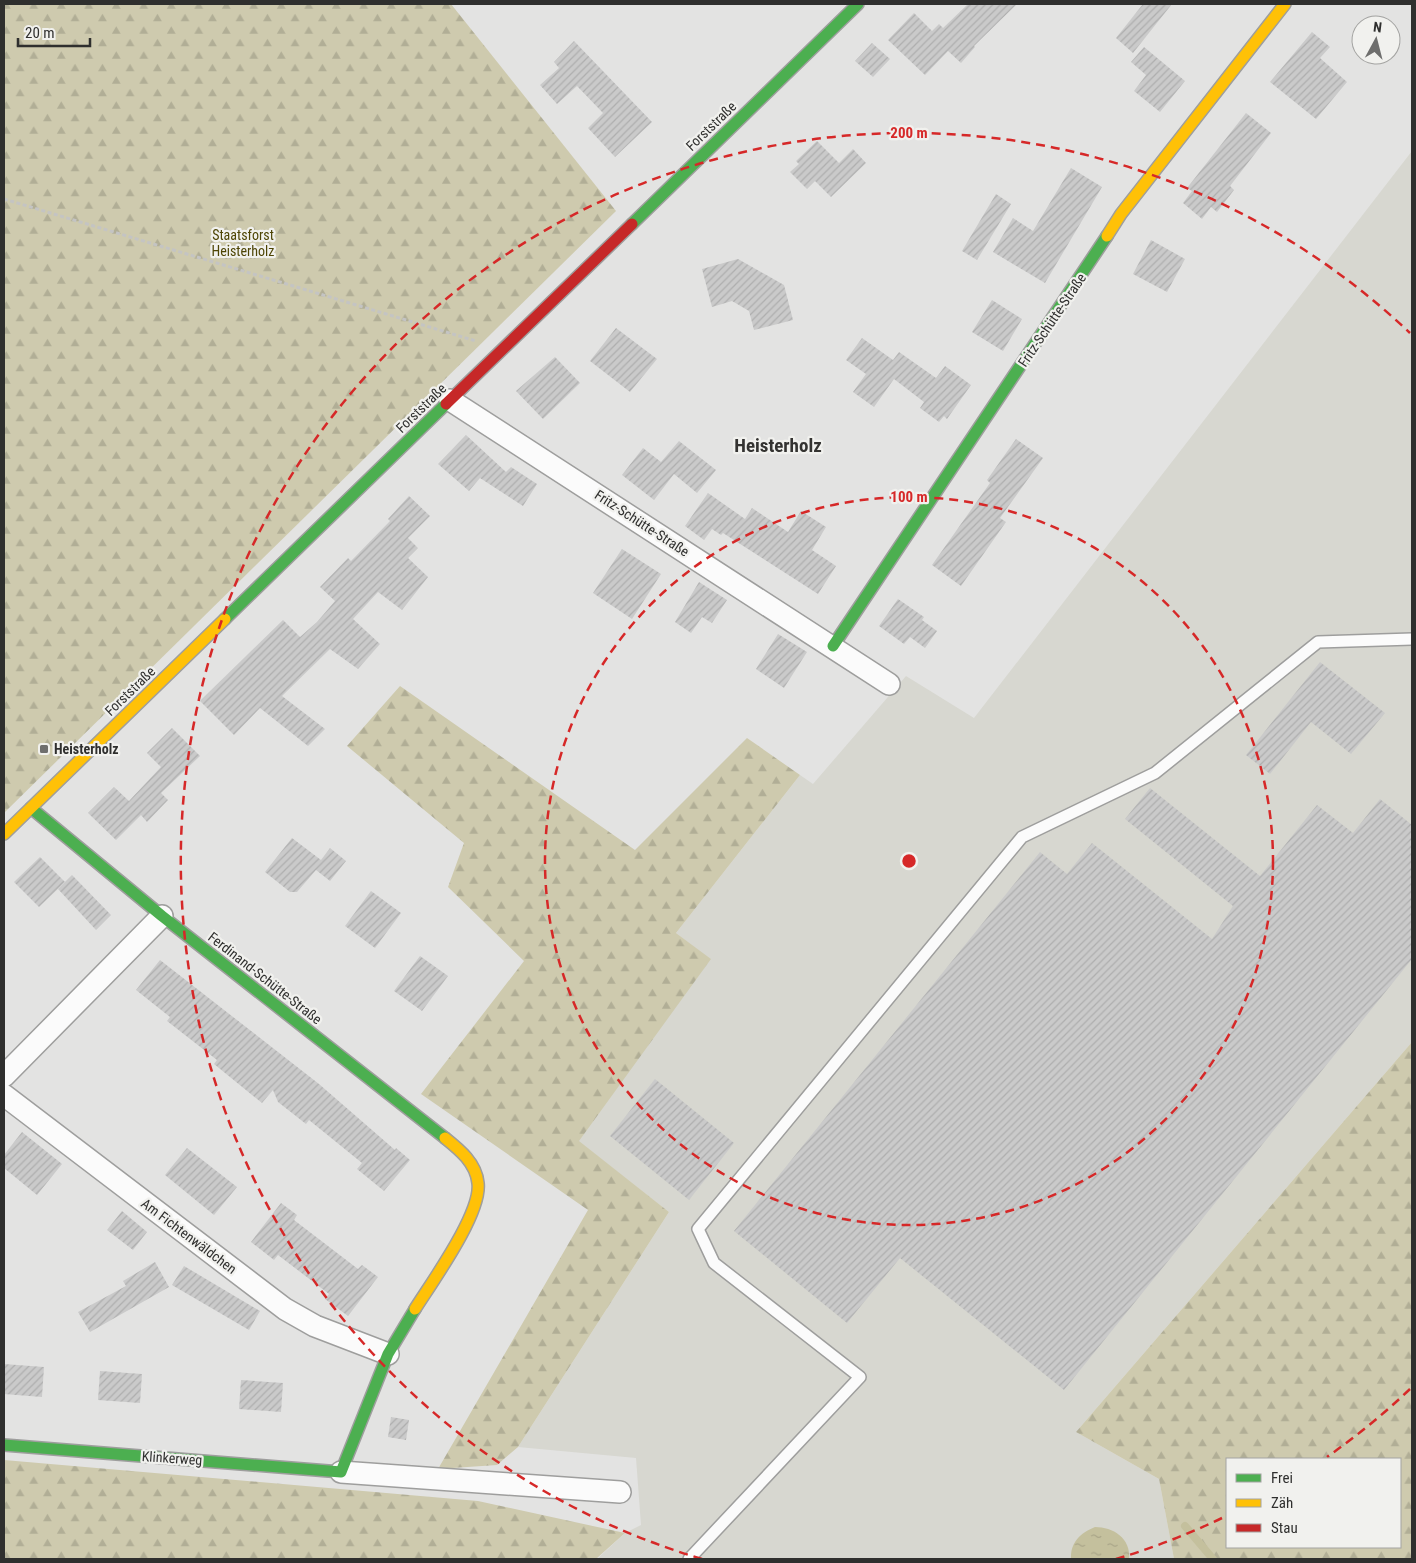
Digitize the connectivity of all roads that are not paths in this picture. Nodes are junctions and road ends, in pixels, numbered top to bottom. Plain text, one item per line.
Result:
1 (858, 4) edge
2 (1285, 4) edge
3 (450, 400) junction
4 (1412, 639) edge
5 (833, 646) junction
6 (889, 684) dead end
7 (31, 808) junction
8 (4, 834) edge
9 (162, 916) junction
10 (4, 1076) edge
11 (4, 1095) edge
12 (388, 1354) junction
13 (4, 1445) edge
14 (341, 1472) junction
15 (620, 1492) dead end
16 (688, 1559) edge

1 - 3 street, Forststraße
2 - 5 street, Fritz-Schütte-Straße
3 - 5 street, Fritz-Schütte-Straße
3 - 7 street, Forststraße
4 - 16 lane
5 - 6 street, Fritz-Schütte-Straße
7 - 8 street, Forststraße
7 - 9 street, Ferdinand-Schütte-Straße
9 - 10 street
9 - 12 street, Ferdinand-Schütte-Straße
11 - 12 street, Am Fichtenwäldchen
12 - 14 street
13 - 14 street, Klinkerweg
14 - 15 street, Klinkerweg

